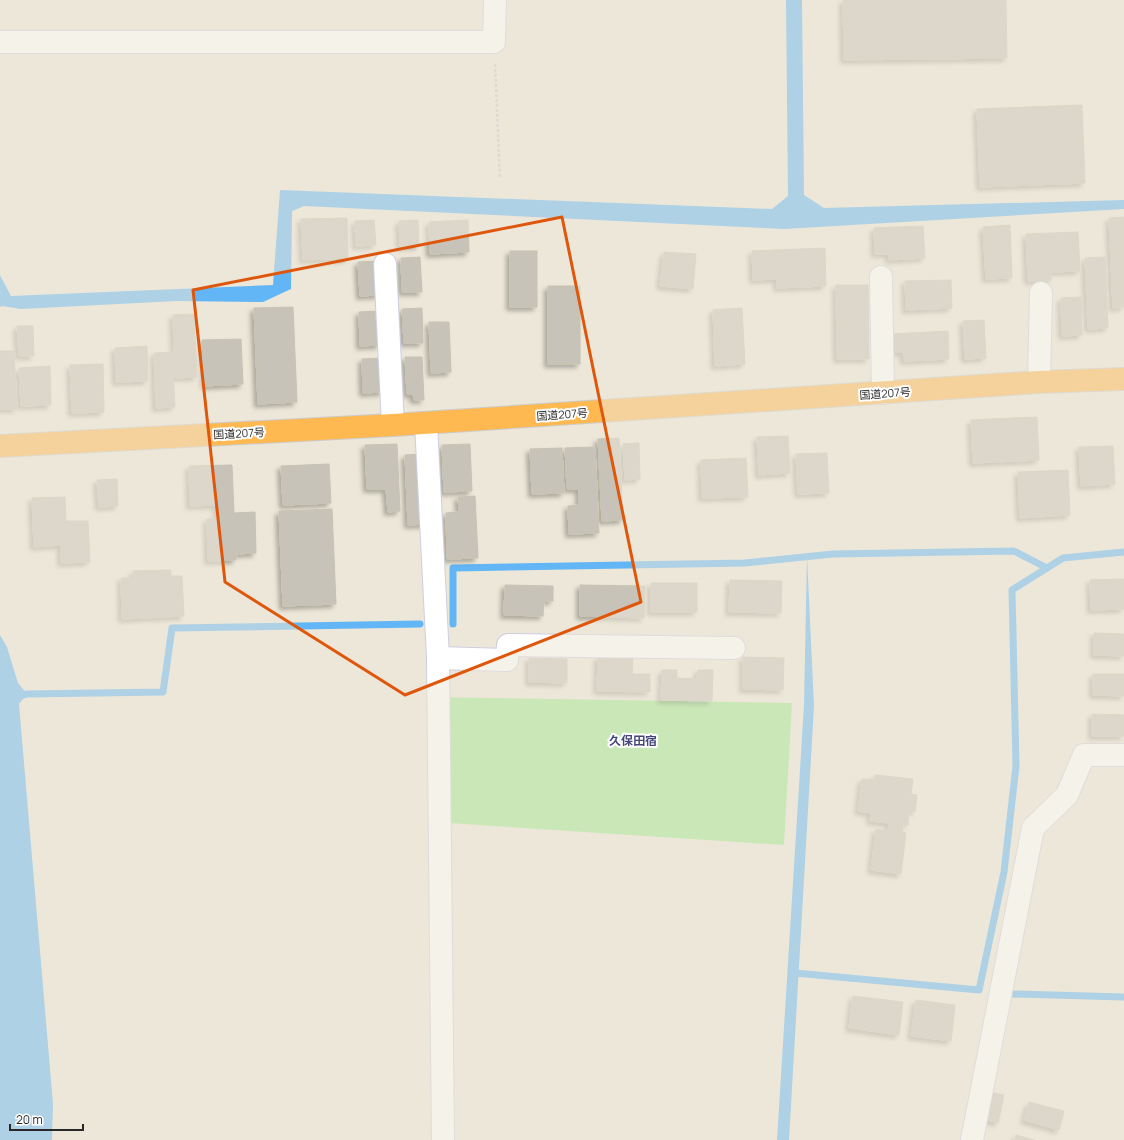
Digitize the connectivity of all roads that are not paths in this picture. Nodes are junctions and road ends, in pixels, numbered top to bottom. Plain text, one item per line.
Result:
1 (495, 0) edge
2 (0, 42) edge
3 (385, 264) dead end
4 (881, 277) dead end
5 (1041, 293) dead end
6 (1124, 379) edge
7 (1039, 382) junction
8 (883, 393) junction
9 (426, 423) junction
10 (393, 425) junction
11 (0, 446) edge
12 (734, 648) dead end
13 (438, 658) junction
14 (1124, 755) edge
15 (443, 1140) edge
16 (972, 1140) edge

1 - 2 street
3 - 10 street
4 - 8 street
5 - 7 street
6 - 7 highway, 国道207号
7 - 8 highway, 国道207号
8 - 9 highway, 国道207号
9 - 10 highway, 国道207号
9 - 13 street
10 - 11 highway, 国道207号
12 - 13 street
13 - 15 street
14 - 16 street

